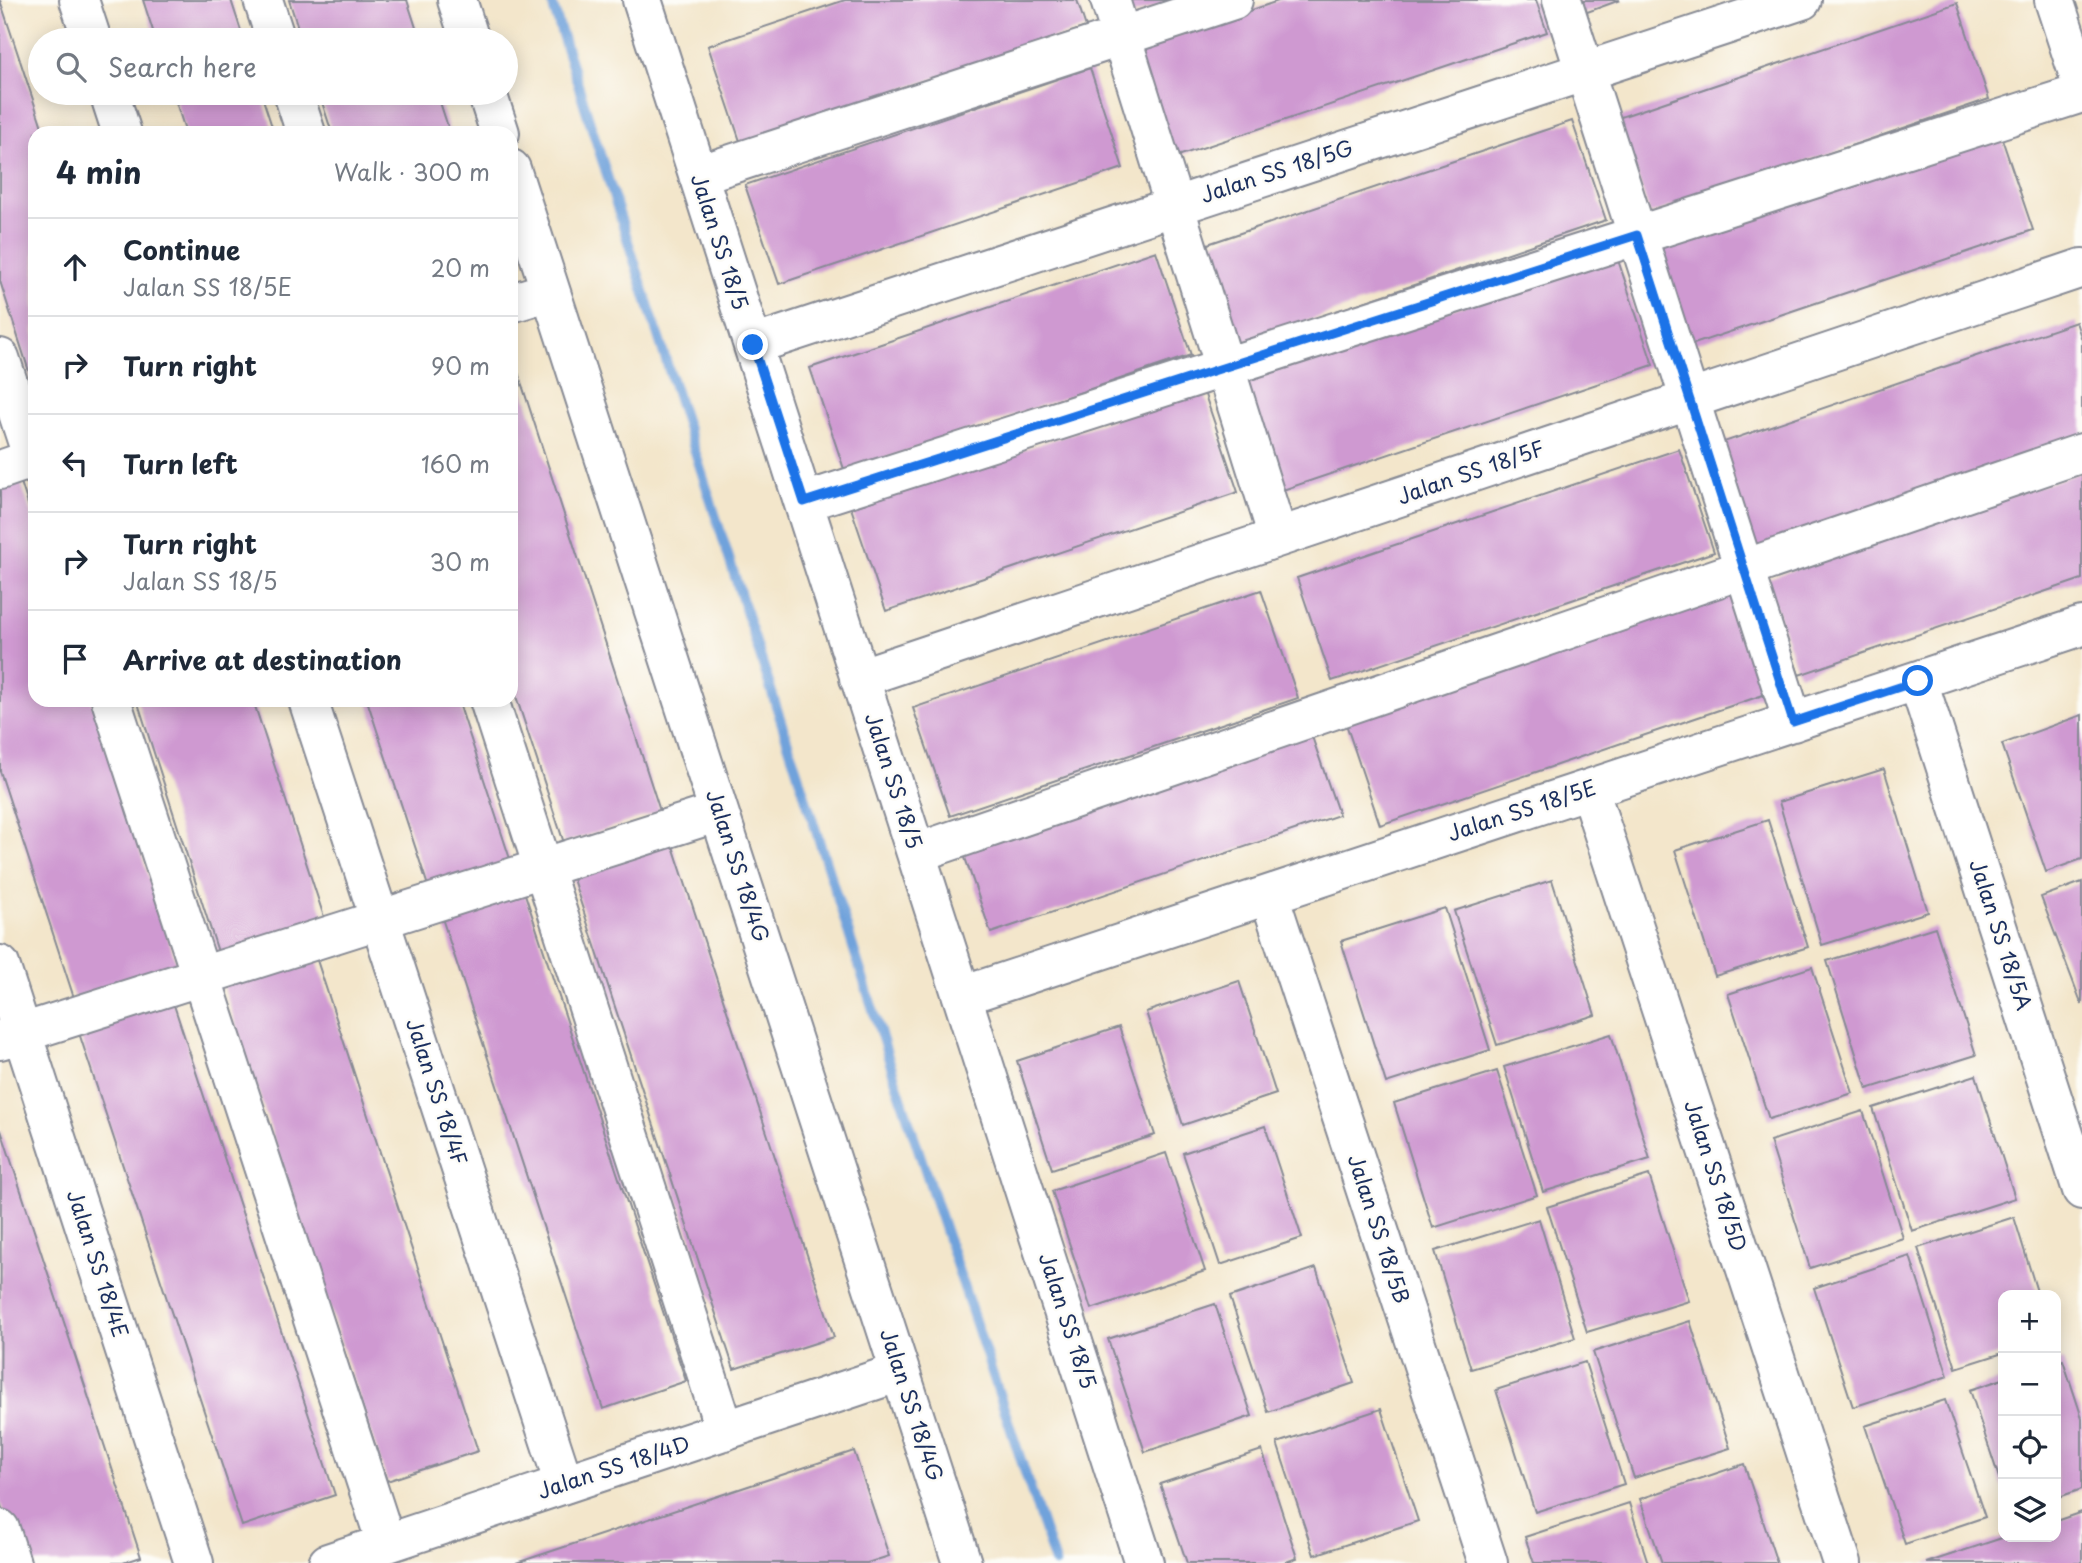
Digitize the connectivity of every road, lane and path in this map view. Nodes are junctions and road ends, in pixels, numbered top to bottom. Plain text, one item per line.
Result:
1 (79, 0) edge
2 (263, 0) edge
3 (457, 0) edge
4 (1110, 0) edge
5 (1233, 0) edge
6 (1562, 0) edge
7 (1802, 0) edge
8 (2054, 0) edge
9 (644, 1) edge
10 (88, 28) edge
11 (272, 28) edge
12 (466, 28) edge
13 (1121, 37) junction
14 (1585, 72) junction
15 (2082, 85) edge
16 (2082, 93) edge
17 (113, 105) edge
18 (297, 105) edge
19 (491, 105) edge
20 (120, 126) edge
21 (304, 126) edge
22 (497, 126) edge
23 (698, 175) junction
24 (518, 191) edge
25 (1174, 206) junction
26 (1637, 235) junction
27 (2082, 268) edge
28 (550, 290) junction
29 (518, 301) edge
30 (753, 345) junction
31 (0, 358) edge
32 (1225, 367) junction
33 (1690, 399) junction
34 (2082, 453) edge
35 (26, 463) edge
36 (804, 502) junction
37 (1278, 537) junction
38 (1744, 568) junction
39 (2082, 626) edge
40 (859, 678) junction
41 (1918, 681) junction
42 (113, 707) edge
43 (310, 707) edge
44 (491, 707) edge
45 (1793, 722) junction
46 (1589, 789) junction
47 (719, 812) junction
48 (916, 853) junction
49 (543, 868) junction
50 (1269, 895) junction
51 (379, 920) junction
52 (0, 965) edge
53 (202, 976) junction
54 (962, 996) junction
55 (11, 1037) edge
56 (2082, 1190) edge
57 (900, 1372) junction
58 (725, 1431) junction
59 (564, 1484) junction
60 (0, 1529) edge
61 (395, 1549) edge
62 (957, 1561) edge
63 (11, 1563) edge
64 (194, 1563) edge
65 (328, 1563) edge
66 (1144, 1563) edge
67 (1488, 1563) edge
68 (1842, 1563) edge

1 - 10 street
2 - 11 street
3 - 12 street
4 - 13 street
5 - 13 street
6 - 14 street
7 - 14 street, Jalan SS 18/5G
8 - 15 street
9 - 23 street, Jalan SS 18/5
13 - 23 street
13 - 25 street
14 - 25 street, Jalan SS 18/5G
14 - 26 street
16 - 26 street
17 - 20 street
18 - 21 street
19 - 22 street
23 - 30 street, Jalan SS 18/5
24 - 28 street, Jalan SS 18/4G
25 - 30 street, Jalan SS 18/5G
25 - 32 street
26 - 32 street
26 - 33 street
27 - 33 street, Jalan SS 18/5F
28 - 29 street
28 - 47 street, Jalan SS 18/4G
30 - 36 street, Jalan SS 18/5
31 - 35 street
32 - 36 street
32 - 37 street
33 - 37 street, Jalan SS 18/5F
33 - 38 street
34 - 38 street
36 - 40 street, Jalan SS 18/5
37 - 40 street, Jalan SS 18/5F
38 - 45 street
38 - 48 street
39 - 41 street, Jalan SS 18/5E
40 - 48 street, Jalan SS 18/5
41 - 45 street, Jalan SS 18/5E
41 - 56 street, Jalan SS 18/5A
42 - 53 street
43 - 51 street, Jalan SS 18/4F
44 - 49 street
45 - 46 street, Jalan SS 18/5E
46 - 50 street, Jalan SS 18/5E
46 - 68 street, Jalan SS 18/5D
47 - 49 street
47 - 57 street, Jalan SS 18/4G
48 - 54 street, Jalan SS 18/5
49 - 51 street
49 - 58 street
50 - 54 street, Jalan SS 18/5E
50 - 67 street, Jalan SS 18/5B
51 - 53 street
51 - 59 street, Jalan SS 18/4F
52 - 55 street, Jalan SS 18/4E
53 - 55 street
53 - 61 street
54 - 66 street, Jalan SS 18/5
55 - 64 street, Jalan SS 18/4E
57 - 58 street, Jalan SS 18/4D
57 - 62 street, Jalan SS 18/4G
58 - 59 street, Jalan SS 18/4D
59 - 61 street, Jalan SS 18/4D
60 - 63 street
61 - 65 street, Jalan SS 18/4D

